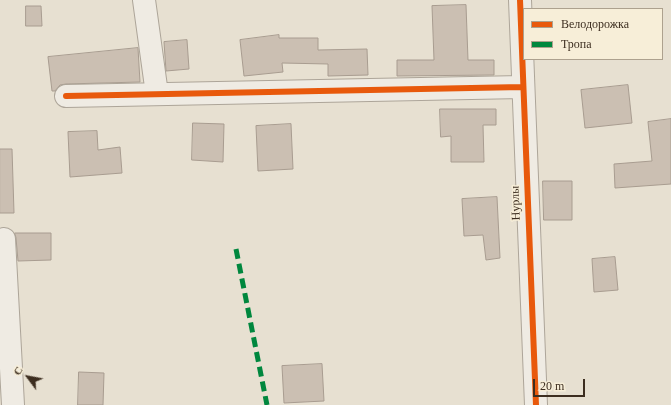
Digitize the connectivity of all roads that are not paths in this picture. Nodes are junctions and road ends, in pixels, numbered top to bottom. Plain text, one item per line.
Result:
1 (144, 0) edge
2 (520, 0) edge
3 (522, 87) junction
4 (157, 94) junction
5 (66, 96) dead end
6 (4, 239) dead end
7 (13, 405) edge
8 (536, 405) edge

1 - 4 street
2 - 3 street, Нурлы
3 - 4 street
3 - 8 street, Нурлы
4 - 5 street
6 - 7 street

